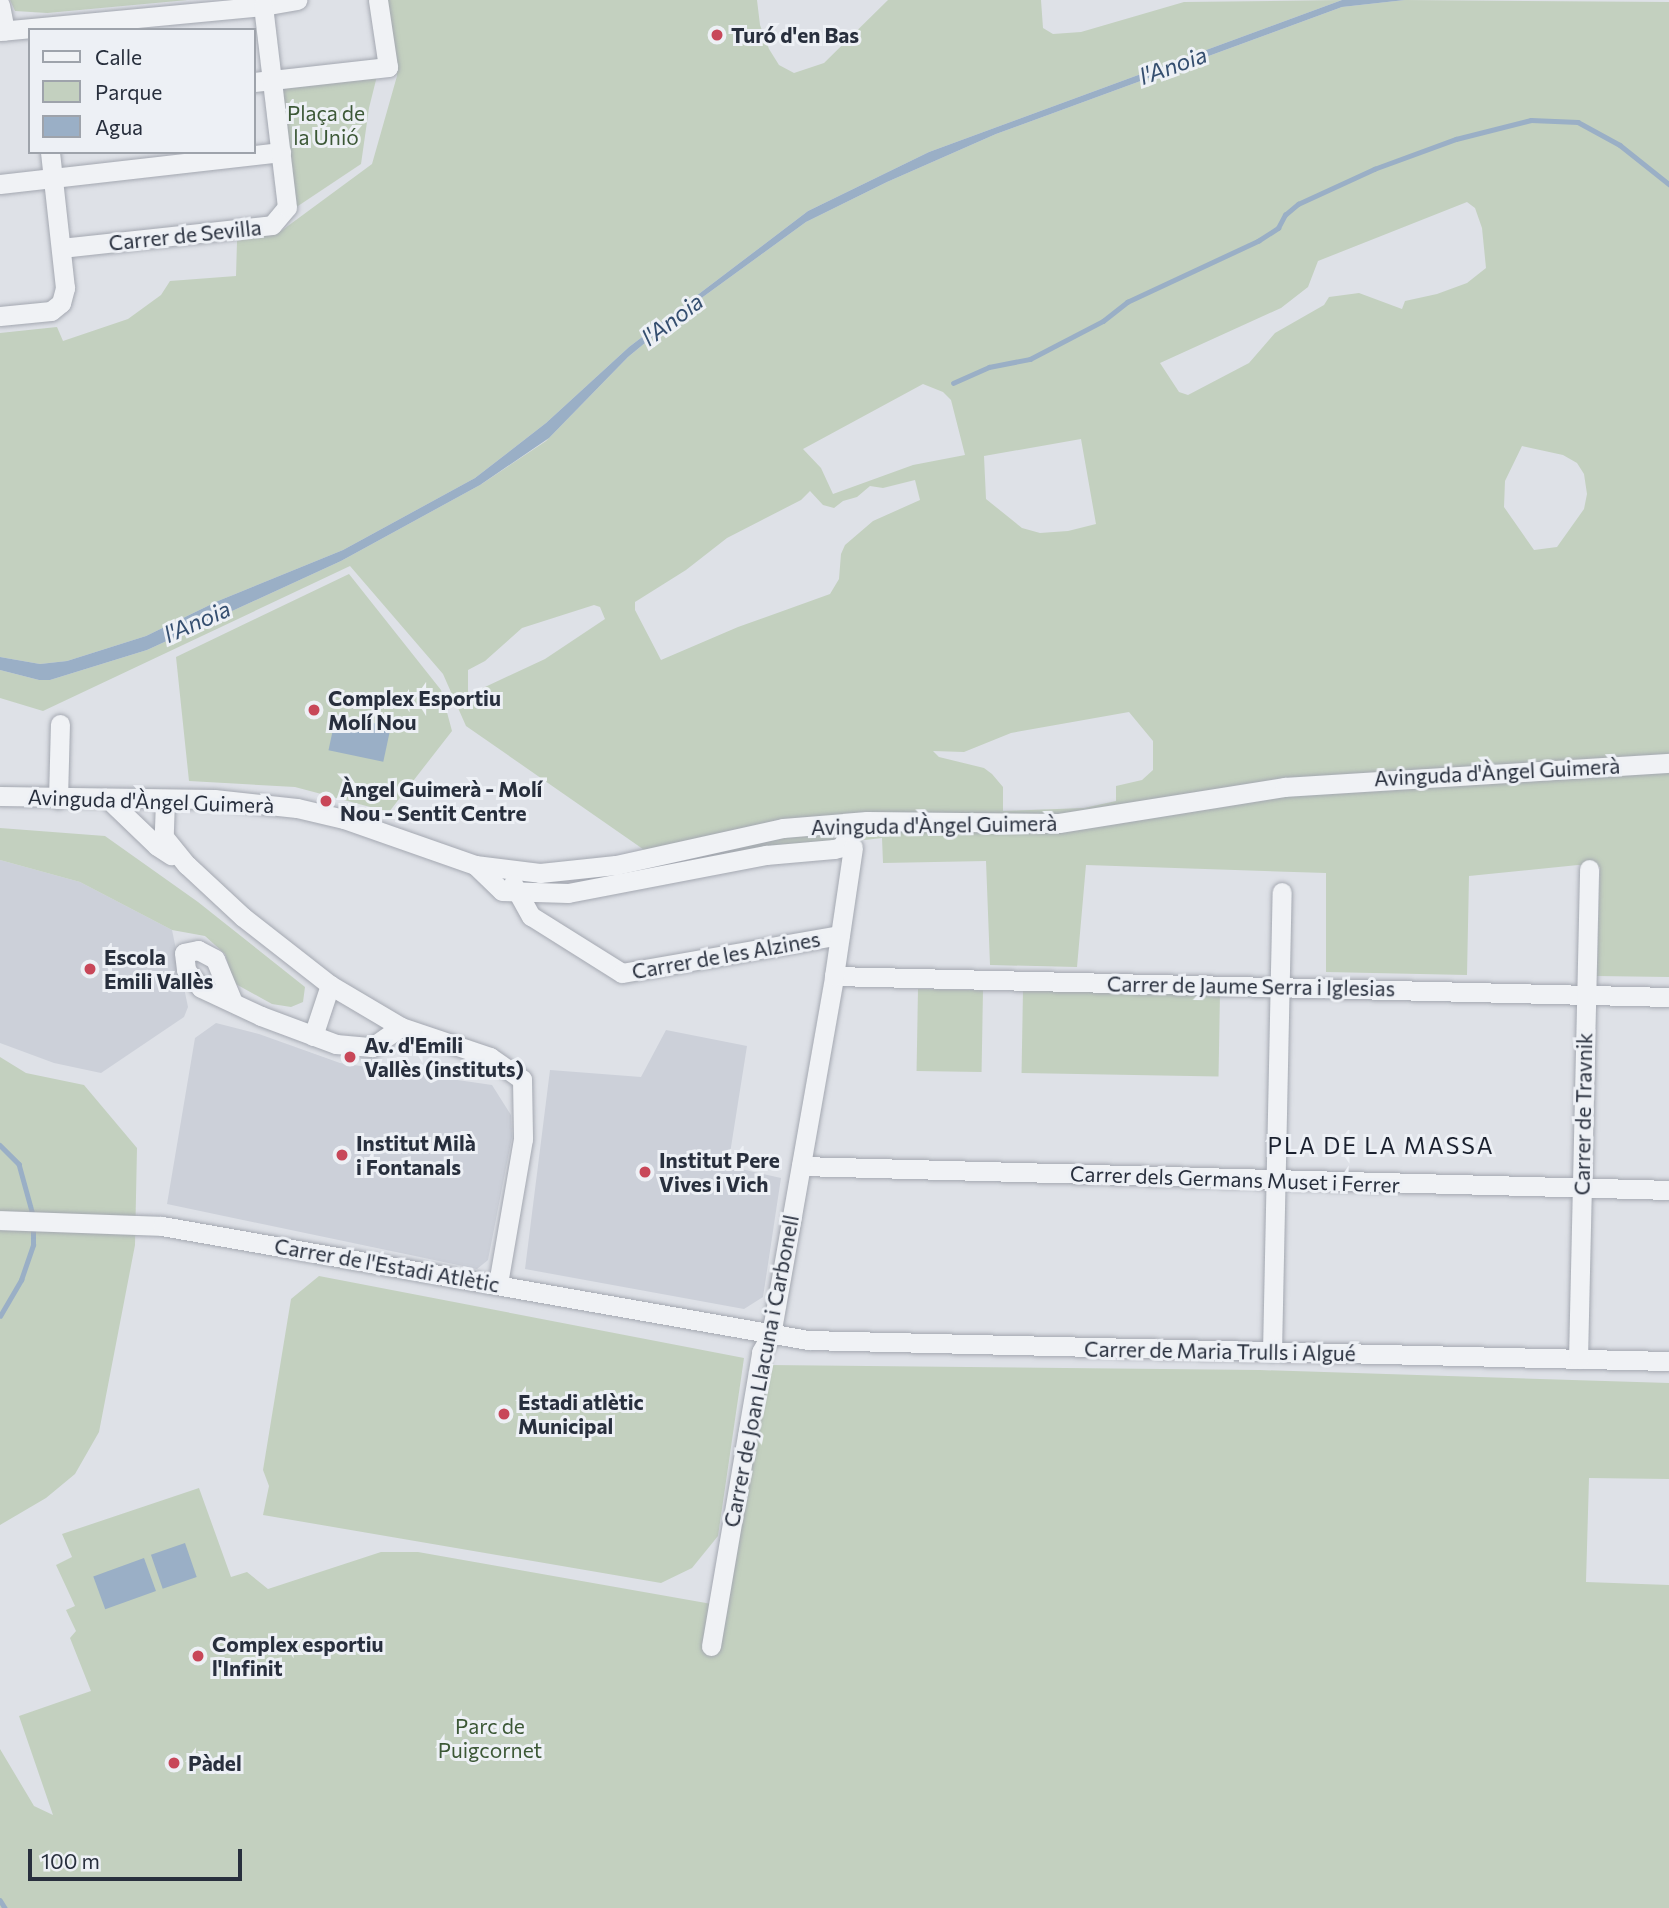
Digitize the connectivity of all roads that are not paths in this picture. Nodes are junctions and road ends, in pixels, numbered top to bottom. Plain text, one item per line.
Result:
1 (297, 0) edge
2 (378, 0) edge
3 (0, 5) edge
4 (263, 6) junction
5 (47, 28) edge
6 (28, 30) edge
7 (3, 31) edge
8 (263, 81) edge
9 (281, 152) junction
10 (51, 154) edge
11 (53, 178) junction
12 (0, 184) edge
13 (61, 248) junction
14 (0, 316) edge
15 (60, 724) dead end
16 (1669, 763) edge
17 (0, 796) edge
18 (58, 799) junction
19 (109, 800) junction
20 (165, 800) junction
21 (867, 821) junction
22 (845, 837) junction
23 (187, 865) junction
24 (1589, 869) dead end
25 (515, 882) junction
26 (1282, 892) dead end
27 (840, 935) junction
28 (834, 976) junction
29 (330, 985) junction
30 (1280, 986) junction
31 (1586, 995) junction
32 (1669, 998) edge
33 (232, 1000) dead end
34 (401, 1027) junction
35 (313, 1036) junction
36 (801, 1166) junction
37 (1276, 1180) junction
38 (1582, 1188) junction
39 (1669, 1190) edge
40 (0, 1220) edge
41 (498, 1284) junction
42 (771, 1335) junction
43 (1272, 1352) junction
44 (1578, 1359) junction
45 (1669, 1361) edge
46 (711, 1646) dead end

1 - 4 street
2 - 8 street
3 - 7 street
4 - 5 street
4 - 8 street, Carrer de Sevilla
6 - 7 street
8 - 9 street, Carrer de Sevilla
9 - 11 street
9 - 13 street, Carrer de Sevilla
10 - 11 street
11 - 12 street
11 - 13 street
13 - 14 street
15 - 18 street
16 - 21 street, Avinguda d'Àngel Guimerà
17 - 18 street, Avinguda d'Àngel Guimerà
18 - 19 street, Avinguda d'Àngel Guimerà
19 - 20 street, Avinguda d'Àngel Guimerà
19 - 23 street
20 - 23 street
20 - 25 street, Avinguda d'Àngel Guimerà
21 - 22 street, Avinguda d'Àngel Guimerà
21 - 22 street, Carrer de Joan Llacuna i Carbonell
22 - 25 street, Avinguda d'Àngel Guimerà
22 - 27 street, Carrer de Joan Llacuna i Carbonell
23 - 29 street
24 - 31 street, Carrer de Travnik
25 - 27 street, Carrer de les Alzines
26 - 30 street
27 - 28 street, Carrer de Joan Llacuna i Carbonell
28 - 30 street, Carrer de Jaume Serra i Iglesias
28 - 36 street, Carrer de Joan Llacuna i Carbonell
29 - 34 street
29 - 35 street
30 - 31 street, Carrer de Jaume Serra i Iglesias
30 - 37 street
31 - 32 street, Carrer de Jaume Serra i Iglesias
31 - 38 street, Carrer de Travnik
33 - 35 street
34 - 35 street
34 - 41 street
36 - 37 street, Carrer dels Germans Muset i Ferrer
36 - 42 street, Carrer de Joan Llacuna i Carbonell
37 - 38 street, Carrer dels Germans Muset i Ferrer
37 - 43 street
38 - 39 street, Carrer dels Germans Muset i Ferrer
38 - 44 street, Carrer de Travnik
40 - 41 street, Carrer de l'Estadi Atlètic
41 - 42 street, Carrer de l'Estadi Atlètic
42 - 43 street, Carrer de Maria Trulls i Algué
42 - 46 street, Carrer de Joan Llacuna i Carbonell
43 - 44 street, Carrer de Maria Trulls i Algué
44 - 45 street, Carrer de Maria Trulls i Algué

